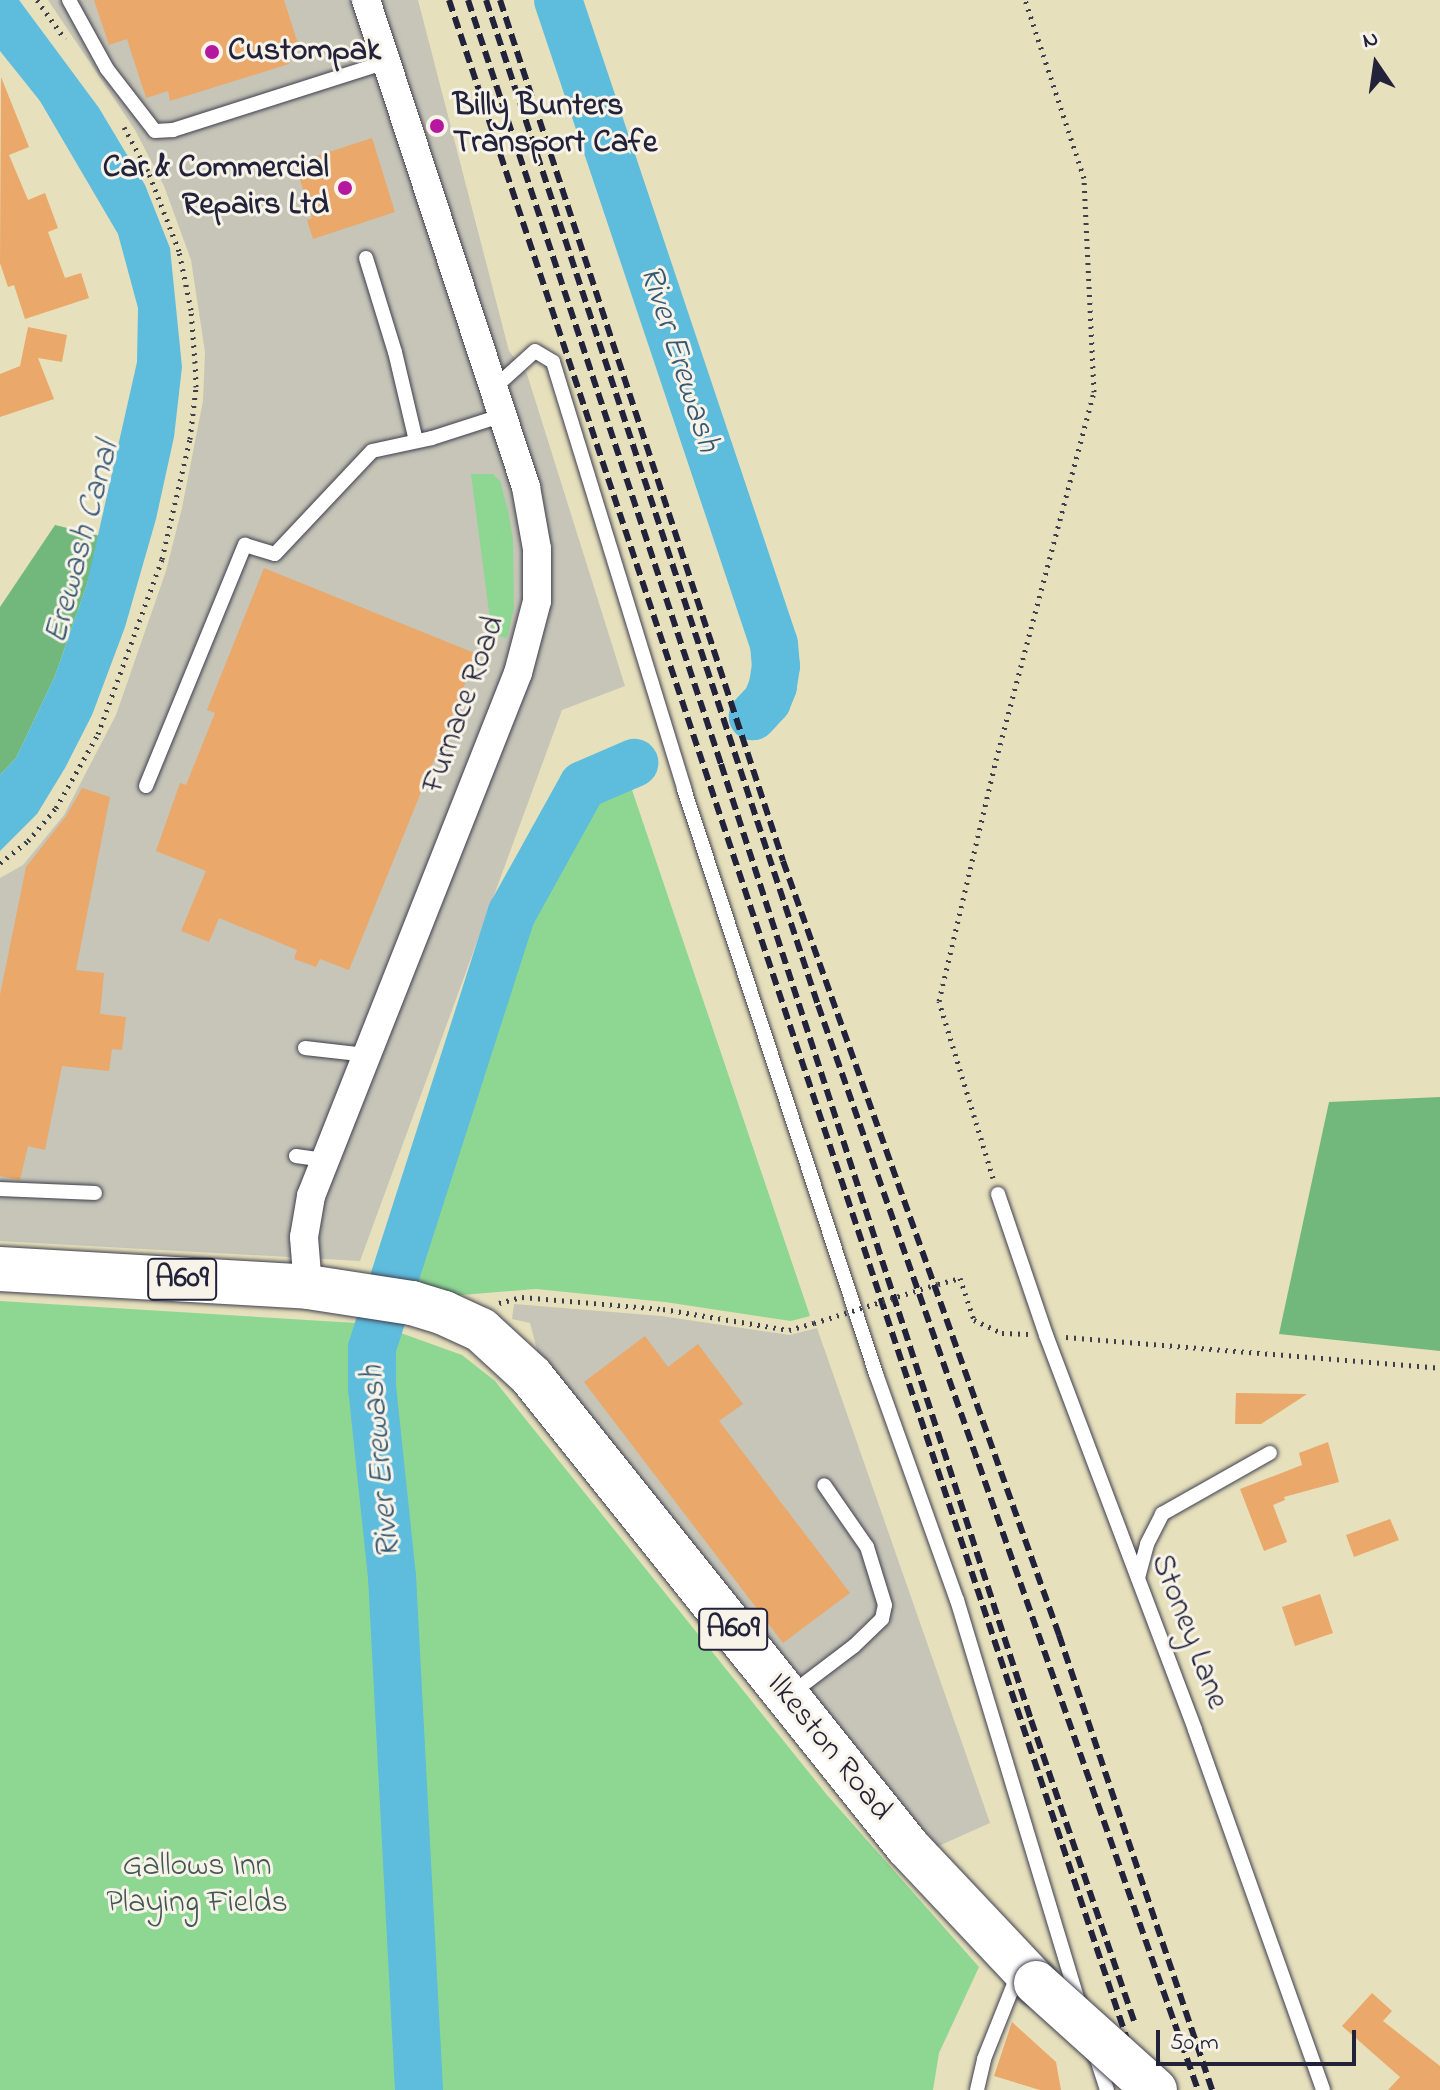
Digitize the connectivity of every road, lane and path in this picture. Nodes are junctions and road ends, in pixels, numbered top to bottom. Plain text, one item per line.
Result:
1 (37, 0) edge
2 (69, 0) edge
3 (366, 0) edge
4 (1025, 0) edge
5 (73, 52) dead end
6 (386, 62) junction
7 (116, 114) dead end
8 (366, 258) dead end
9 (498, 402) junction
10 (416, 441) junction
11 (479, 638) dead end
12 (511, 641) dead end
13 (146, 786) dead end
14 (0, 863) edge
15 (305, 1048) dead end
16 (366, 1055) junction
17 (296, 1156) dead end
18 (326, 1160) junction
19 (0, 1189) edge
20 (95, 1193) dead end
21 (998, 1194) joint
22 (0, 1269) edge
23 (308, 1287) junction
24 (468, 1323) junction
25 (1046, 1335) junction
26 (1440, 1368) edge
27 (1270, 1453) dead end
28 (824, 1485) dead end
29 (1138, 1578) junction
30 (786, 1698) junction
31 (1028, 1975) junction
32 (977, 2090) edge
33 (1107, 2090) edge
34 (1155, 2090) edge
35 (1323, 2090) edge

1 - 5 path
2 - 6 lane
3 - 6 street, Furnace Road
4 - 21 path
6 - 9 street, Furnace Road
7 - 14 path
8 - 10 lane
9 - 10 lane
9 - 16 street, Furnace Road
9 - 33 lane
10 - 13 lane
11 - 12 path
15 - 16 lane
16 - 18 street, Furnace Road
17 - 18 lane
18 - 23 street, Furnace Road
19 - 20 lane
21 - 25 lane, Stoney Lane
22 - 23 main road, A609
23 - 24 main road, Ilkeston Road / A609
24 - 25 path, bridge
24 - 30 main road, Ilkeston Road / A609
25 - 26 path
25 - 29 lane, Stoney Lane
27 - 29 lane
28 - 30 lane
29 - 35 lane, Stoney Lane
30 - 31 main road, Ilkeston Road / A609
31 - 32 lane
31 - 34 main road, Ilkeston Road / A609, bridge

